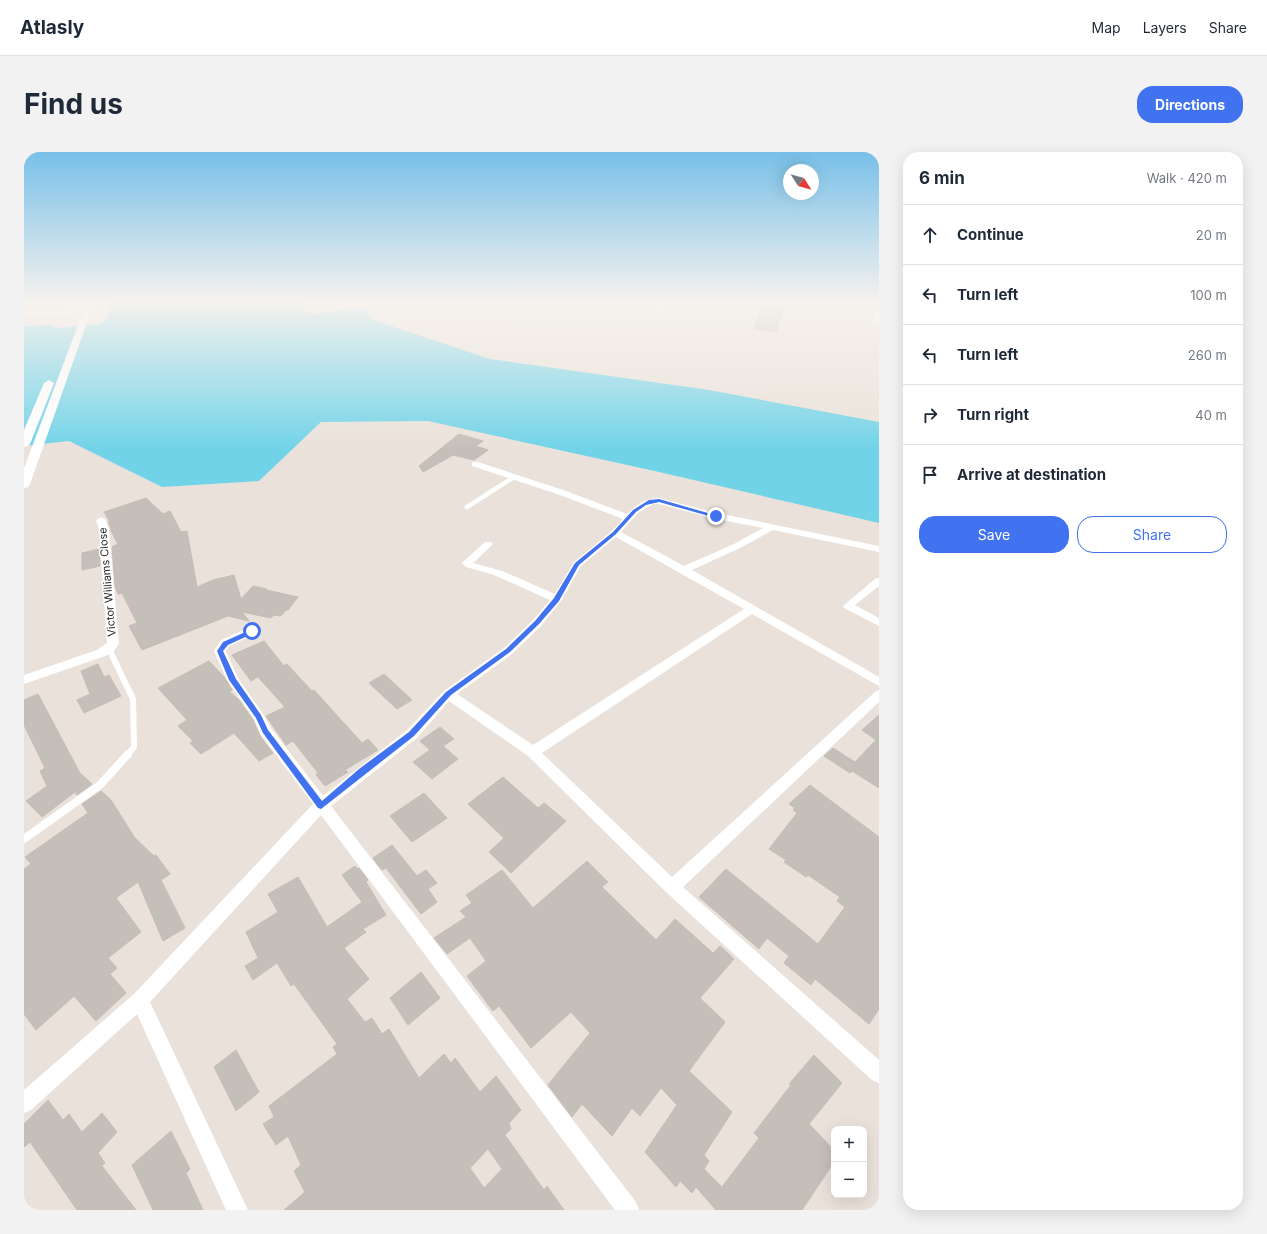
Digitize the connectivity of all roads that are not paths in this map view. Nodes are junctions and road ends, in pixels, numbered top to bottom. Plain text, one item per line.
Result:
1 (73, 351) edge
2 (53, 373) dead end
3 (24, 444) edge
4 (475, 464) dead end
5 (514, 477) junction
6 (24, 484) edge
7 (467, 507) dead end
8 (628, 518) junction
9 (101, 520) dead end
10 (770, 528) junction
11 (615, 533) junction
12 (488, 544) dead end
13 (879, 549) edge
14 (684, 570) junction
15 (879, 581) edge
16 (557, 599) junction
17 (752, 609) junction
18 (879, 622) edge
19 (252, 631) dead end
20 (109, 649) junction
21 (24, 680) edge
22 (879, 682) edge
23 (448, 694) junction
24 (879, 695) edge
25 (533, 752) junction
26 (321, 806) junction
27 (24, 839) edge
28 (672, 887) junction
29 (140, 1000) junction
30 (879, 1073) edge
31 (24, 1103) edge
32 (237, 1210) edge
33 (628, 1210) edge

1 - 6 main road
2 - 3 main road
4 - 5 street
5 - 7 lane
5 - 8 street
8 - 10 street
8 - 11 street
9 - 20 street, Victor Williams Close
10 - 13 street
10 - 14 street
11 - 14 street
11 - 16 street
12 - 16 street
14 - 17 street
15 - 18 street
16 - 23 street
17 - 22 street
17 - 25 street
19 - 26 street
20 - 21 street, Victor Williams Close
20 - 27 lane
23 - 25 street
23 - 26 street
24 - 28 street
25 - 28 street
26 - 29 street
26 - 33 street
28 - 30 street
29 - 31 street
29 - 32 street

